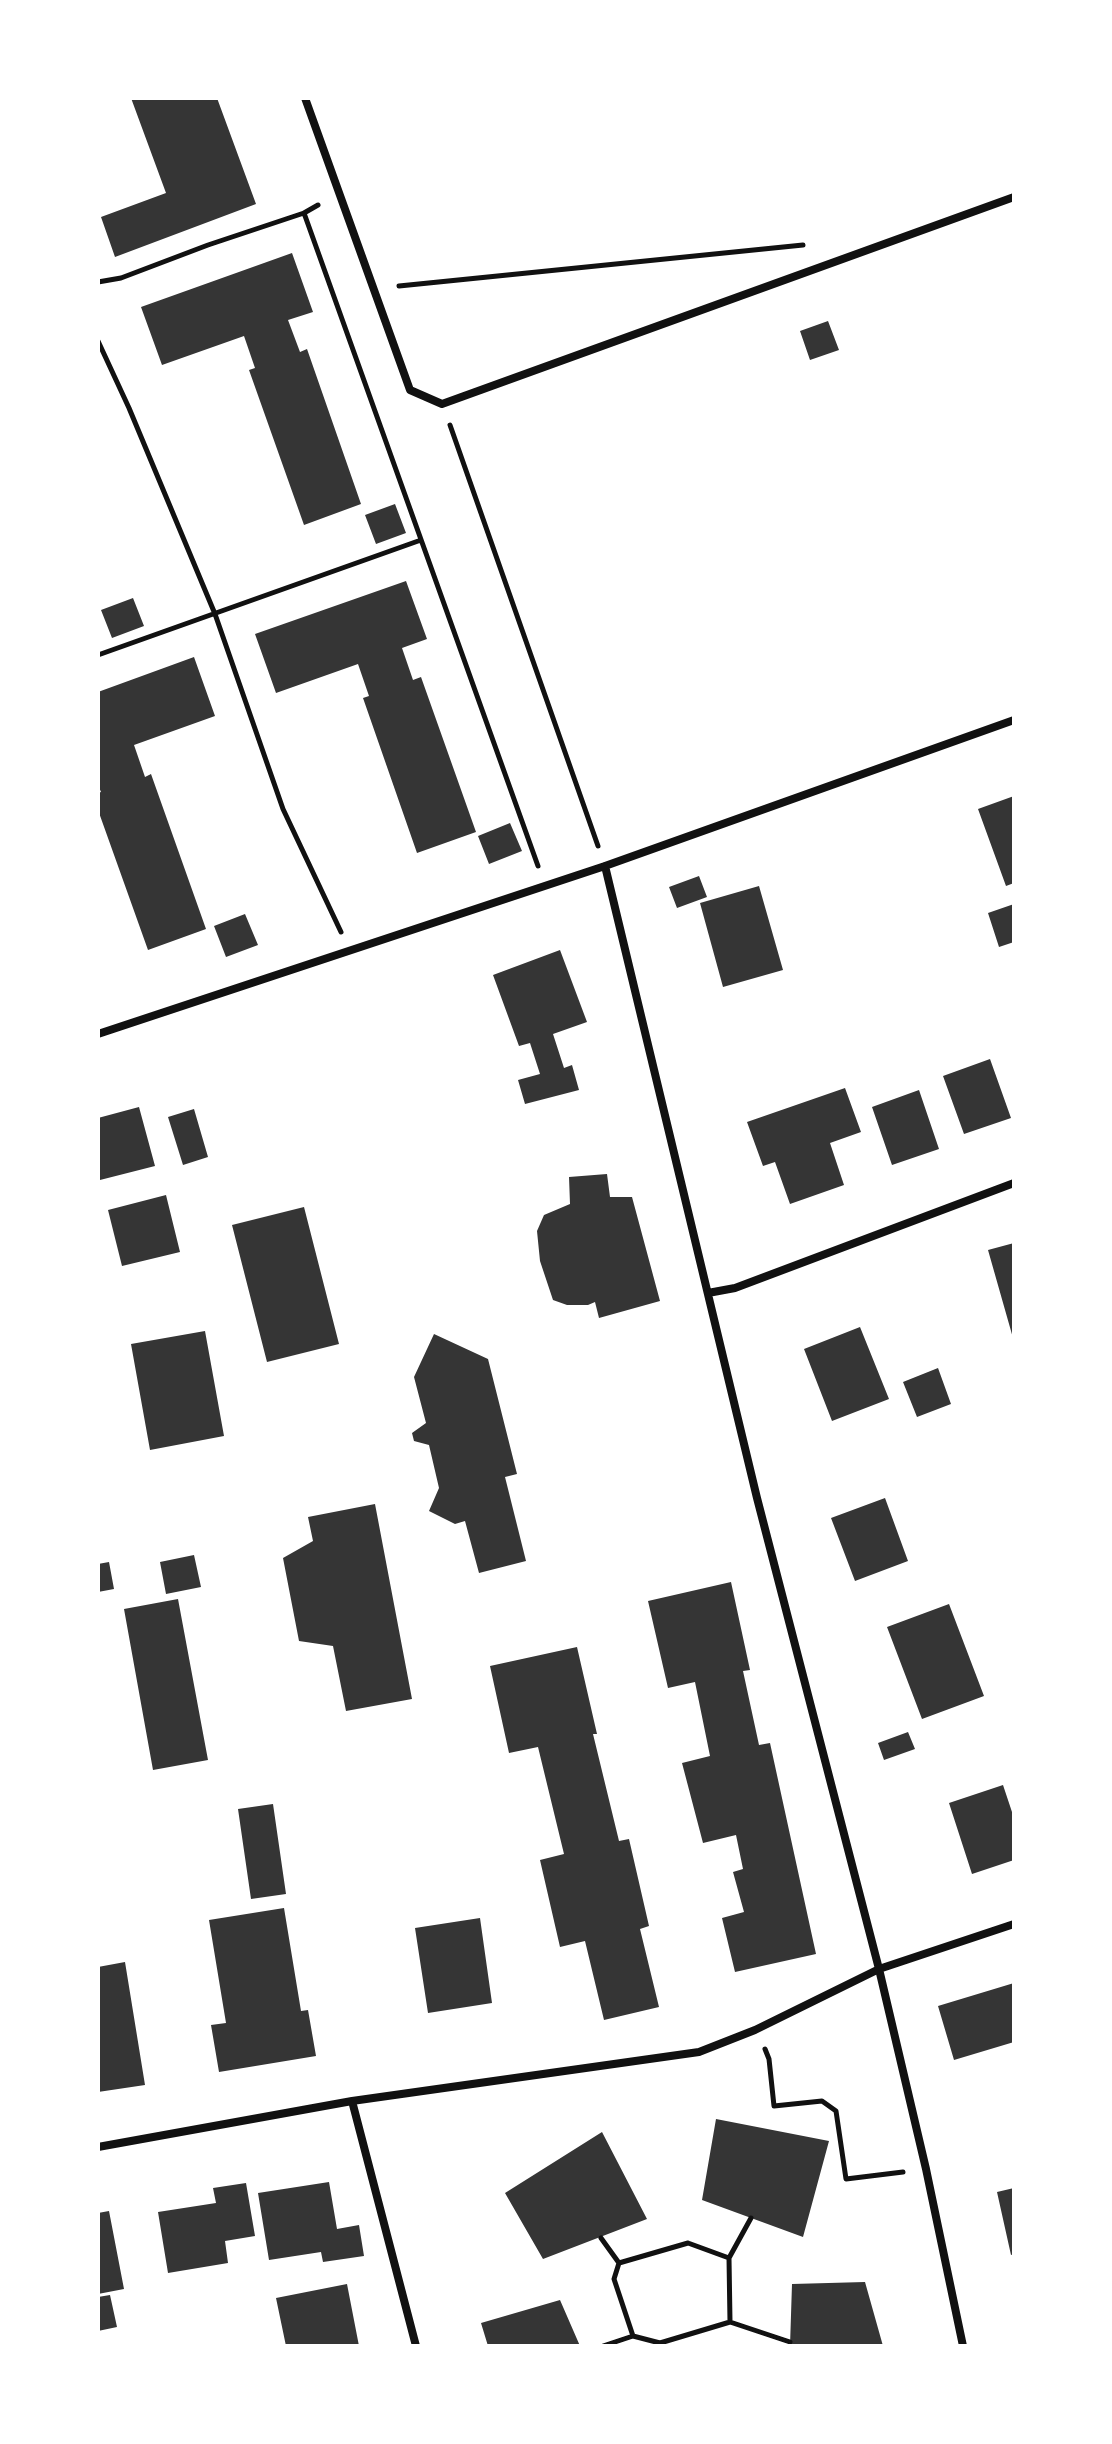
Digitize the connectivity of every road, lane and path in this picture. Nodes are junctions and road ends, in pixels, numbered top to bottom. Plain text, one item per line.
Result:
1 (305, 98) edge
2 (339, 194) junction
3 (1014, 197) edge
4 (304, 213) junction
5 (840, 260) junction
6 (98, 282) edge
7 (374, 288) junction
8 (98, 341) edge
9 (442, 404) junction
10 (421, 540) junction
11 (215, 614) junction
12 (98, 655) edge
13 (1014, 720) edge
14 (605, 866) junction
15 (545, 886) junction
16 (349, 951) junction
17 (98, 1034) edge
18 (1014, 1183) edge
19 (708, 1293) junction
20 (1014, 1924) edge
21 (879, 1969) junction
22 (755, 2030) junction
23 (352, 2101) junction
24 (98, 2147) edge
25 (926, 2169) junction
26 (751, 2218) dead end
27 (601, 2238) dead end
28 (729, 2258) junction
29 (619, 2263) junction
30 (730, 2322) junction
31 (633, 2336) junction
32 (790, 2342) dead end
33 (659, 2345) edge
34 (416, 2346) edge
35 (603, 2346) edge
36 (963, 2346) edge

1 - 2 street
2 - 4 path
2 - 7 street
3 - 5 street
4 - 6 path
4 - 10 path
5 - 7 path
5 - 9 street
7 - 9 street
8 - 11 path
9 - 14 path
10 - 11 path
10 - 15 path
11 - 12 path
11 - 16 path
13 - 14 street
14 - 15 street
14 - 19 street
15 - 16 street
16 - 17 street
18 - 19 street
19 - 21 street
20 - 21 street
21 - 22 street
21 - 25 street
22 - 23 street
22 - 25 path
23 - 24 street
23 - 34 street
25 - 36 street
26 - 28 path
27 - 29 path
28 - 29 path
28 - 30 path
29 - 31 path
30 - 32 path
30 - 33 path
31 - 33 path
31 - 35 path

